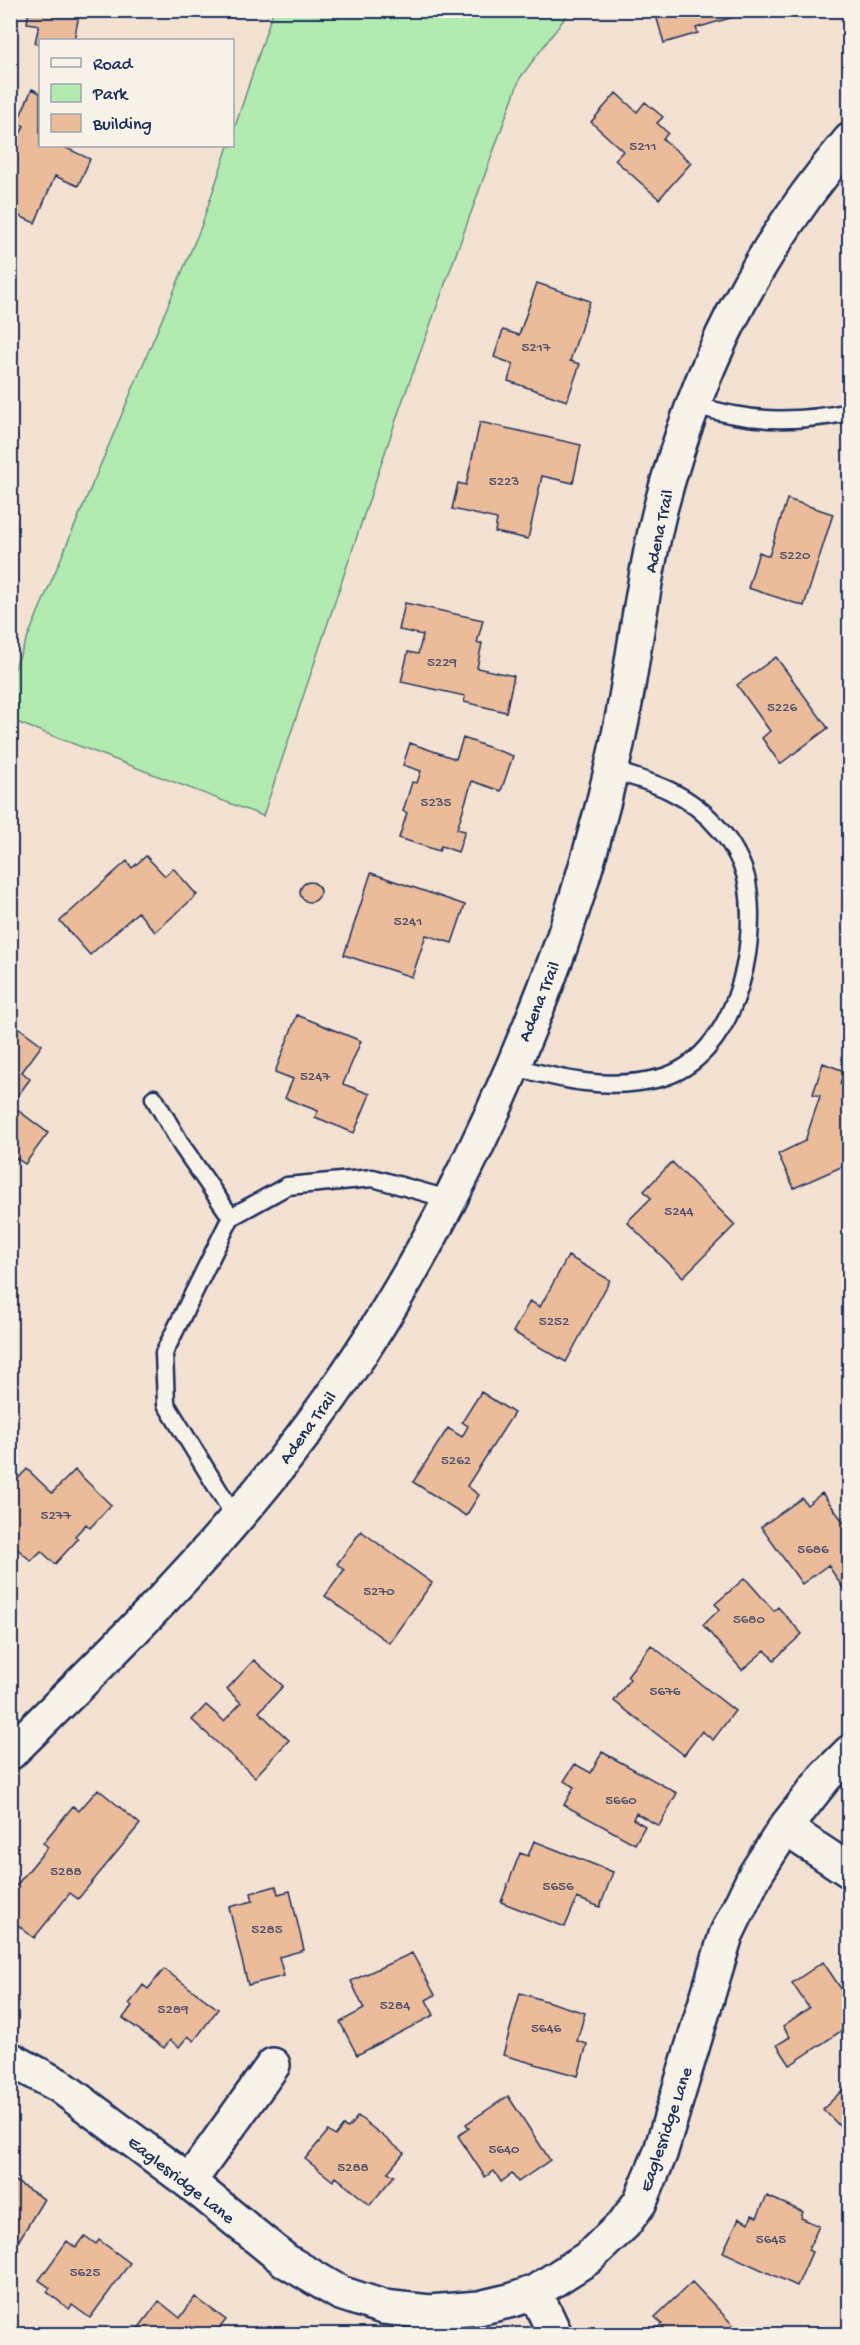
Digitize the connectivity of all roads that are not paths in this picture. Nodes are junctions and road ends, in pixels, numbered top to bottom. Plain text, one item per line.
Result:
1 (849, 140) edge
2 (694, 404) junction
3 (849, 412) edge
4 (610, 770) junction
5 (512, 1066) junction
6 (154, 1098) dead end
7 (448, 1199) junction
8 (231, 1217) junction
9 (236, 1517) junction
10 (849, 1752) edge
11 (10, 1753) edge
12 (785, 1828) junction
13 (849, 1871) edge
14 (10, 2059) edge
15 (273, 2064) dead end
16 (189, 2182) junction
17 (535, 2292) junction
18 (555, 2334) edge

1 - 2 street, Adena Trail
2 - 3 lane
2 - 4 street, Adena Trail
4 - 5 street, Adena Trail
4 - 5 lane
5 - 7 street, Adena Trail
6 - 8 lane
7 - 8 lane
7 - 9 street, Adena Trail
8 - 9 lane
9 - 11 street, Adena Trail
10 - 12 street, Eaglesridge Lane
12 - 13 street
12 - 17 street, Eaglesridge Lane
14 - 16 street, Eaglesridge Lane
15 - 16 street
16 - 17 street, Eaglesridge Lane
17 - 18 street

